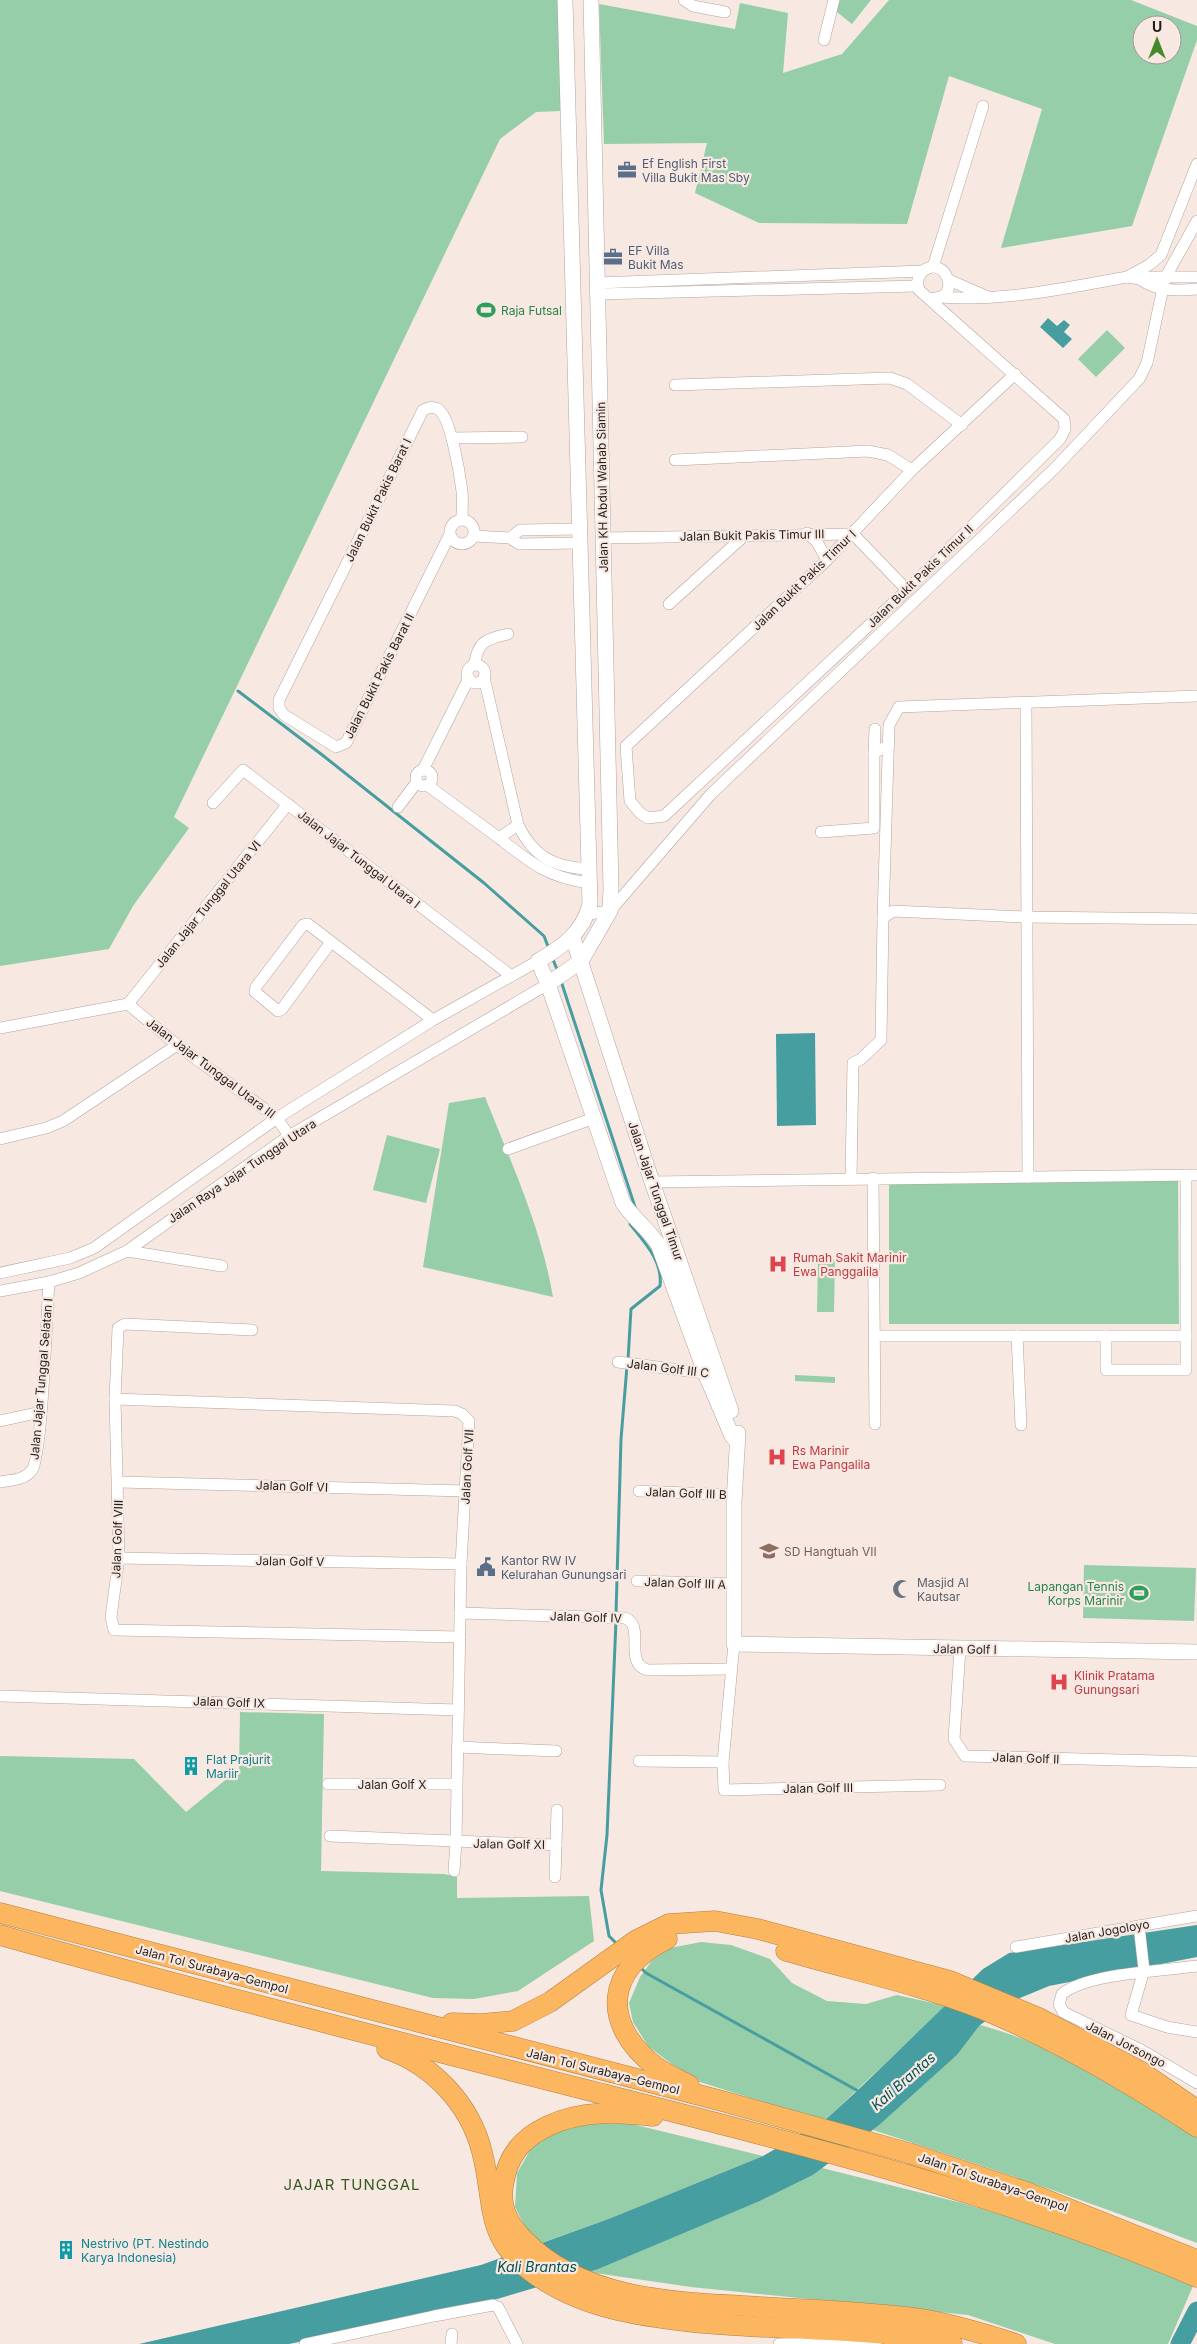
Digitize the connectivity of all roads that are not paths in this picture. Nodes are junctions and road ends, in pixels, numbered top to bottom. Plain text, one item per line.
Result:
1 (565, 0) edge
2 (591, 0) edge
3 (684, 0) edge
4 (834, 0) edge
5 (725, 12) dead end
6 (824, 40) dead end
7 (983, 106) dead end
8 (1197, 164) edge
9 (1197, 221) edge
10 (597, 261) junction
11 (572, 263) junction
12 (928, 269) junction
13 (1127, 277) junction
14 (1197, 278) edge
15 (700, 279) junction
16 (949, 280) junction
17 (1164, 283) junction
18 (917, 286) junction
19 (664, 287) junction
20 (598, 289) junction
21 (1197, 289) edge
22 (701, 292) junction
23 (934, 298) junction
24 (992, 299) junction
25 (1015, 374) junction
26 (675, 385) dead end
27 (962, 425) junction
28 (522, 437) dead end
29 (452, 438) junction
30 (676, 460) dead end
31 (912, 470) junction
32 (462, 519) junction
33 (807, 533) junction
34 (853, 534) junction
35 (449, 536) junction
36 (474, 536) junction
37 (579, 536) junction
38 (744, 536) junction
39 (603, 538) junction
40 (827, 560) junction
41 (907, 590) junction
42 (580, 600) junction
43 (604, 600) junction
44 (669, 604) dead end
45 (605, 632) junction
46 (582, 633) junction
47 (508, 634) dead end
48 (474, 665) junction
49 (484, 677) junction
50 (469, 678) junction
51 (1197, 696) edge
52 (1026, 704) junction
53 (279, 708) joint
54 (875, 729) dead end
55 (889, 745) junction
56 (874, 752) junction
57 (422, 784) junction
58 (629, 797) joint
59 (213, 803) dead end
60 (288, 804) junction
61 (398, 807) dead end
62 (518, 825) junction
63 (820, 832) dead end
64 (499, 838) junction
65 (588, 876) junction
66 (610, 911) junction
67 (588, 914) junction
68 (1026, 917) junction
69 (884, 918) junction
70 (1197, 919) edge
71 (570, 940) junction
72 (332, 942) junction
73 (541, 960) junction
74 (579, 962) junction
75 (510, 975) junction
76 (551, 982) junction
77 (128, 1004) junction
78 (433, 1020) junction
79 (0, 1028) edge
80 (177, 1045) junction
81 (277, 1118) junction
82 (594, 1118) junction
83 (289, 1136) junction
84 (0, 1139) edge
85 (508, 1149) dead end
86 (1192, 1175) edge
87 (1028, 1177) junction
88 (873, 1178) junction
89 (851, 1179) junction
90 (652, 1182) junction
91 (127, 1251) junction
92 (222, 1266) dead end
93 (0, 1273) edge
94 (49, 1282) junction
95 (0, 1291) edge
96 (252, 1330) dead end
97 (874, 1336) junction
98 (1017, 1336) junction
99 (1106, 1336) junction
100 (1186, 1336) junction
101 (618, 1362) dead end
102 (712, 1374) junction
103 (115, 1399) junction
104 (41, 1412) junction
105 (0, 1421) edge
106 (875, 1424) dead end
107 (1022, 1425) dead end
108 (0, 1482) edge
109 (119, 1482) junction
110 (639, 1490) dead end
111 (466, 1491) junction
112 (734, 1494) junction
113 (119, 1558) junction
114 (462, 1564) junction
115 (637, 1581) dead end
116 (734, 1584) junction
117 (460, 1613) junction
118 (460, 1637) junction
119 (734, 1644) junction
120 (960, 1649) junction
121 (1197, 1652) edge
122 (730, 1670) junction
123 (0, 1696) edge
124 (458, 1710) junction
125 (457, 1747) junction
126 (556, 1751) dead end
127 (639, 1761) dead end
128 (723, 1762) junction
129 (1197, 1762) edge
130 (328, 1784) dead end
131 (456, 1784) junction
132 (940, 1785) dead end
133 (557, 1810) dead end
134 (330, 1836) dead end
135 (456, 1842) junction
136 (556, 1845) junction
137 (454, 1871) dead end
138 (555, 1878) dead end
139 (0, 1913) edge
140 (1197, 1916) edge
141 (1139, 1928) junction
142 (0, 1935) edge
143 (1016, 1946) dead end
144 (621, 1964) junction
145 (1197, 1966) edge
146 (1144, 1972) junction
147 (944, 1987) junction
148 (326, 1999) junction
149 (283, 2013) junction
150 (1197, 2032) edge
151 (1197, 2083) edge
152 (722, 2101) junction
153 (1197, 2110) edge
154 (730, 2126) junction
155 (1197, 2127) edge
156 (505, 2231) junction
157 (1197, 2260) edge
158 (1197, 2277) edge
159 (794, 2343) edge
160 (305, 2344) edge
161 (517, 2344) edge
162 (779, 2344) edge
163 (876, 2344) edge
164 (952, 2344) edge
165 (1016, 2344) edge

1 - 11 main road, Jalan KH Abdul Wahab Siamin
2 - 10 main road, Jalan KH Abdul Wahab Siamin
3 - 5 street
4 - 6 street
7 - 12 street
8 - 13 street
9 - 17 street
10 - 11 main road
10 - 20 main road, Jalan KH Abdul Wahab Siamin
11 - 37 main road, Jalan KH Abdul Wahab Siamin
12 - 15 street
12 - 16 street
12 - 18 street
13 - 17 street
13 - 24 street
14 - 17 street
15 - 19 street
15 - 22 street
16 - 23 street
16 - 24 street
17 - 21 street
17 - 66 street
18 - 22 street
18 - 23 street
19 - 20 street
19 - 22 street
20 - 39 main road, Jalan KH Abdul Wahab Siamin
23 - 24 street
23 - 25 street, Jalan Bukit Pakis Timur II
25 - 27 street, Jalan Bukit Pakis Timur I
25 - 41 street, Jalan Bukit Pakis Timur II
26 - 27 street
27 - 31 street, Jalan Bukit Pakis Timur I
28 - 29 street
29 - 32 street, Jalan Bukit Pakis Barat I
29 - 53 street, Jalan Bukit Pakis Barat I
30 - 31 street
31 - 34 street, Jalan Bukit Pakis Timur I
32 - 35 street
32 - 36 street
33 - 34 street, Jalan Bukit Pakis Timur III
33 - 38 street, Jalan Bukit Pakis Timur III
33 - 40 street
34 - 40 street, Jalan Bukit Pakis Timur I
34 - 41 street
35 - 36 street
35 - 53 street, Jalan Bukit Pakis Barat II
36 - 37 street
37 - 42 main road, Jalan KH Abdul Wahab Siamin
38 - 39 street, Jalan Bukit Pakis Timur III
38 - 44 street
39 - 43 main road, Jalan KH Abdul Wahab Siamin
40 - 58 street, Jalan Bukit Pakis Timur I
41 - 58 street, Jalan Bukit Pakis Timur II
42 - 43 main road
42 - 46 main road, Jalan KH Abdul Wahab Siamin
43 - 45 main road, Jalan KH Abdul Wahab Siamin
45 - 46 main road
45 - 66 main road, Jalan KH Abdul Wahab Siamin
46 - 65 main road, Jalan KH Abdul Wahab Siamin
47 - 48 street
48 - 49 street
48 - 50 street
49 - 50 street
49 - 62 street
50 - 57 street
51 - 52 street
52 - 55 street
52 - 68 street
54 - 56 street
55 - 56 street
55 - 69 street
56 - 63 street
57 - 61 street
57 - 64 street
59 - 60 street, Jalan Jajar Tunggal Utara I
60 - 75 street, Jalan Jajar Tunggal Utara I
60 - 77 street, Jalan Jajar Tunggal Utara VI
62 - 64 street
62 - 65 street
64 - 65 street
65 - 67 main road, Jalan KH Abdul Wahab Siamin
66 - 67 street
66 - 74 main road
67 - 71 main road
68 - 69 street
68 - 70 street
68 - 87 street
69 - 89 street
71 - 73 main road, Jalan Raya Jajar Tunggal Utara
71 - 74 main road, Jalan Jajar Tunggal Timur
72 - 72 street
72 - 78 street
73 - 75 street, Jalan Raya Jajar Tunggal Utara
73 - 76 main road, Jalan Jajar Tunggal Timur
74 - 76 main road, Jalan Raya Jajar Tunggal Utara
74 - 90 main road, Jalan Jajar Tunggal Timur
75 - 78 street, Jalan Raya Jajar Tunggal Utara
76 - 82 main road, Jalan Jajar Tunggal Timur
76 - 83 street, Jalan Raya Jajar Tunggal Utara
77 - 79 street
77 - 80 street, Jalan Jajar Tunggal Utara III
78 - 81 street, Jalan Raya Jajar Tunggal Utara
80 - 81 street, Jalan Jajar Tunggal Utara III
80 - 84 street
81 - 83 street, Jalan Jajar Tunggal Utara III
81 - 93 street, Jalan Raya Jajar Tunggal Utara
82 - 85 street
82 - 102 main road, Jalan Jajar Tunggal Timur
83 - 91 street, Jalan Raya Jajar Tunggal Utara
86 - 87 street
86 - 100 street
87 - 88 street
88 - 89 street
88 - 97 street
89 - 90 street
90 - 102 main road, Jalan Jajar Tunggal Timur
91 - 92 street
91 - 94 street, Jalan Raya Jajar Tunggal Utara
94 - 95 street, Jalan Raya Jajar Tunggal Utara
94 - 104 street, Jalan Jajar Tunggal Selatan I
96 - 103 street, Jalan Golf VIII
97 - 98 street
97 - 106 street
98 - 99 street
98 - 107 street
99 - 100 street
99 - 100 street
101 - 102 street, Jalan Golf III C
102 - 112 main road, Jalan Jajar Tunggal Timur
103 - 109 street, Jalan Golf VIII
103 - 111 street, Jalan Golf VII
104 - 105 street
104 - 108 street, Jalan Jajar Tunggal Selatan I
109 - 111 street, Jalan Golf VI
109 - 113 street, Jalan Golf VIII
110 - 112 street, Jalan Golf III B
111 - 114 street, Jalan Golf VII
112 - 116 main road, Jalan Jajar Tunggal Timur
113 - 114 street, Jalan Golf V
113 - 118 street, Jalan Golf VIII
114 - 117 street, Jalan Golf VII
115 - 116 street, Jalan Golf III A
116 - 119 main road, Jalan Jajar Tunggal Timur
117 - 118 street, Jalan Golf VII
117 - 122 street, Jalan Golf IV
118 - 124 street, Jalan Golf VII
119 - 120 main road, Jalan Golf I
119 - 122 street, Jalan Golf III
120 - 121 main road, Jalan Golf I
120 - 129 street, Jalan Golf II
122 - 128 street, Jalan Golf III
123 - 124 street, Jalan Golf IX
124 - 125 street, Jalan Golf VII
125 - 126 street
125 - 131 street, Jalan Golf VII
127 - 128 street
128 - 132 street, Jalan Golf III
130 - 131 street, Jalan Golf X
131 - 135 street, Jalan Golf VII
133 - 136 street, Jalan Golf XI
134 - 135 street, Jalan Golf XI
135 - 136 street, Jalan Golf XI
135 - 137 street, Jalan Golf VII
136 - 138 street
139 - 148 highway, Jalan Tol Surabaya–Gempol
140 - 141 street, Jalan Jogoloyo
141 - 143 street, Jalan Jogoloyo
141 - 146 street
142 - 149 highway, Jalan Tol Surabaya–Gempol
144 - 147 highway
144 - 148 highway
144 - 152 highway
145 - 146 street
146 - 150 street
146 - 151 street, Jalan Jorsongo
147 - 153 highway
147 - 155 highway
148 - 152 highway, Jalan Tol Surabaya–Gempol
149 - 154 highway, Jalan Tol Surabaya–Gempol
149 - 156 highway
152 - 157 highway, Jalan Tol Surabaya–Gempol
154 - 156 highway
154 - 158 highway, Jalan Tol Surabaya–Gempol
156 - 164 highway
156 - 165 highway
159 - 162 street
159 - 163 street
160 - 161 street

